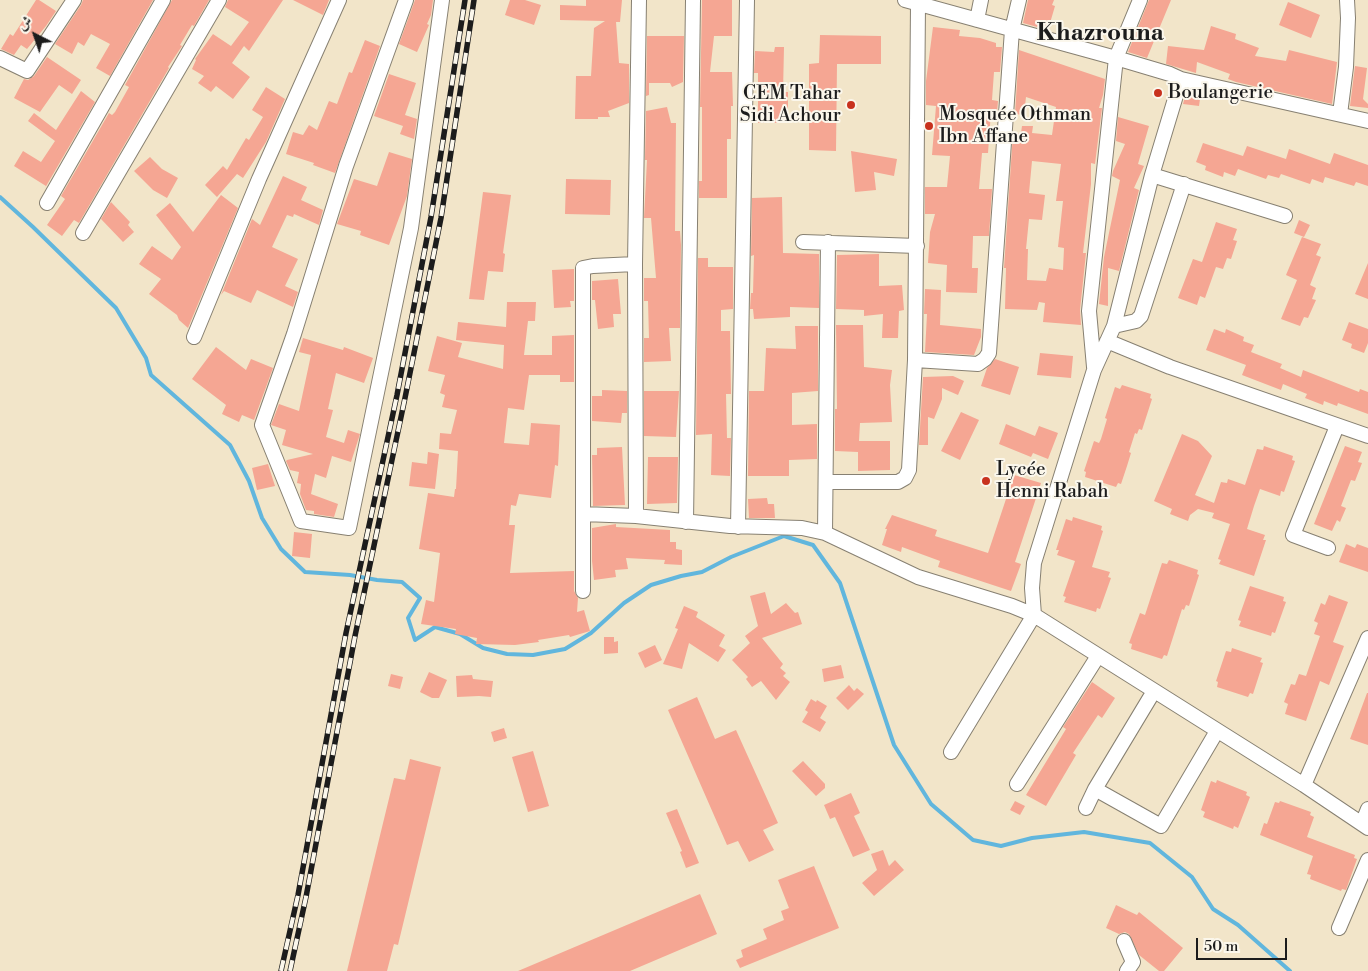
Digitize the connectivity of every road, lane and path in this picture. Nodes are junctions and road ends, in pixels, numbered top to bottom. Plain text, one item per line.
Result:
1 (74, 0) edge
2 (163, 0) edge
3 (219, 0) edge
4 (339, 0) edge
5 (406, 0) edge
6 (442, 0) edge
7 (639, 0) edge
8 (693, 0) edge
9 (747, 0) edge
10 (981, 0) edge
11 (1019, 0) edge
12 (1140, 0) edge
13 (1347, 0) edge
14 (911, 2) edge
15 (977, 20) junction
16 (1012, 30) junction
17 (0, 58) edge
18 (1116, 58) junction
19 (1181, 79) junction
20 (1340, 114) junction
21 (1368, 121) edge
22 (1152, 174) junction
23 (1184, 184) junction
24 (47, 203) dead end
25 (1285, 216) dead end
26 (83, 233) dead end
27 (803, 242) dead end
28 (828, 242) junction
29 (917, 246) junction
30 (635, 264) junction
31 (1114, 326) junction
32 (194, 337) dead end
33 (1107, 341) junction
34 (915, 360) junction
35 (1094, 370) junction
36 (1338, 426) junction
37 (1368, 436) edge
38 (826, 482) junction
39 (583, 514) junction
40 (636, 516) junction
41 (686, 522) junction
42 (738, 527) junction
43 (825, 533) junction
44 (1328, 548) dead end
45 (582, 591) dead end
46 (1034, 615) junction
47 (1368, 638) edge
48 (1098, 656) junction
49 (1154, 691) junction
50 (1217, 731) junction
51 (951, 752) dead end
52 (1017, 784) dead end
53 (1304, 784) junction
54 (1095, 789) junction
55 (1086, 808) dead end
56 (1368, 809) edge
57 (1365, 826) edge
58 (1368, 860) edge
59 (1339, 928) dead end
60 (1124, 941) dead end
61 (1127, 971) edge

1 - 17 street
2 - 24 street
3 - 26 street
4 - 32 street
5 - 6 street
7 - 30 street
8 - 41 street
9 - 42 street
10 - 15 street
11 - 16 street
12 - 18 street
13 - 20 street
14 - 15 street
14 - 29 street
15 - 16 street
16 - 18 street
16 - 34 street
18 - 19 street
18 - 35 street
19 - 20 street
19 - 22 street
20 - 21 street
22 - 23 street
22 - 31 street
23 - 25 street
23 - 31 street
27 - 28 street
28 - 29 street
28 - 38 street
29 - 34 street
30 - 39 street
30 - 40 street
31 - 33 street
33 - 35 street
33 - 36 street
34 - 38 street
35 - 46 street
36 - 37 street
36 - 44 street
38 - 43 street
39 - 40 street
39 - 45 street
40 - 41 street
41 - 42 street
42 - 43 street
43 - 46 street
46 - 48 street
46 - 51 street
47 - 53 street
48 - 49 street
48 - 52 street
49 - 50 street
49 - 54 street
50 - 53 street
50 - 54 street
53 - 57 street
54 - 55 street
56 - 57 street
58 - 59 street
60 - 61 street

